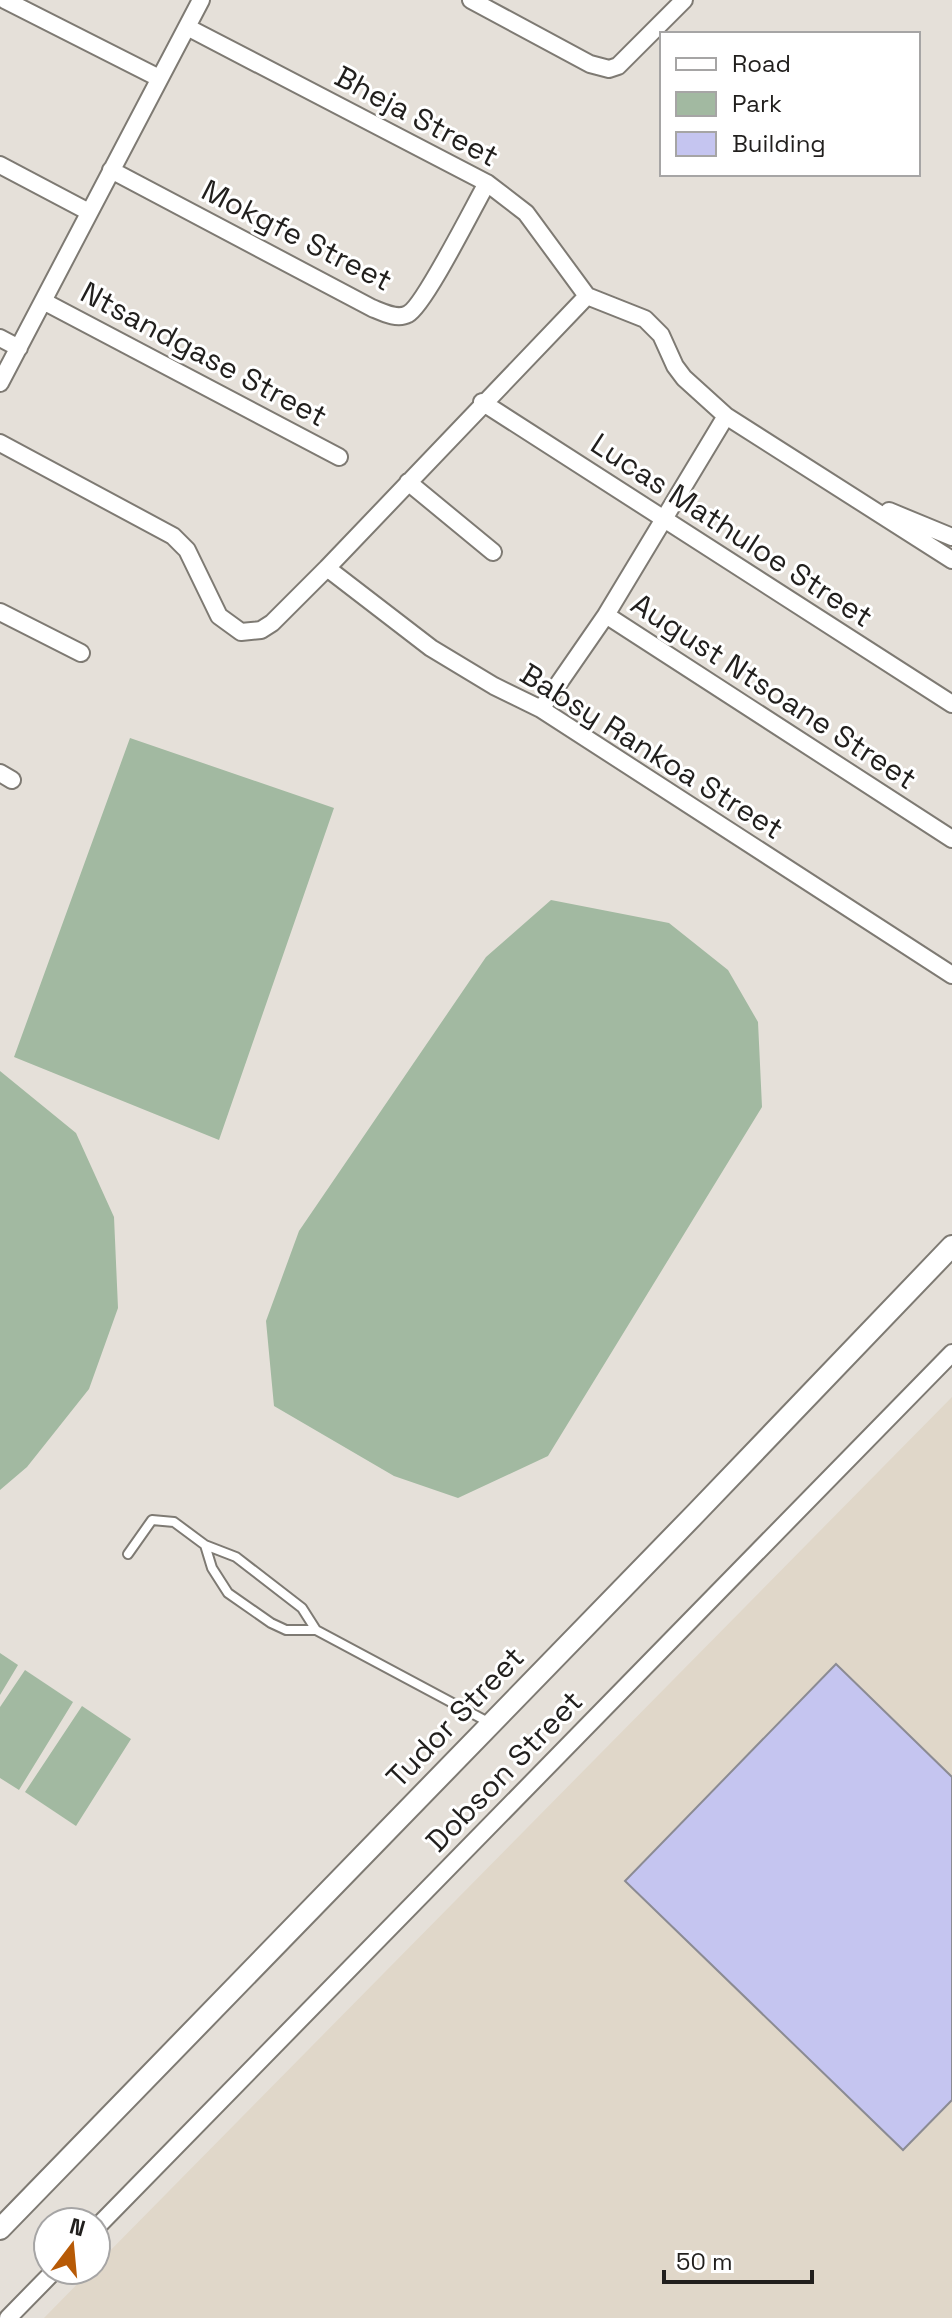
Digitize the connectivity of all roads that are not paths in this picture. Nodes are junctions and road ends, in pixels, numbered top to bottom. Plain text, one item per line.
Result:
1 (5, 0) edge
2 (201, 0) edge
3 (471, 0) edge
4 (684, 0) edge
5 (187, 27) junction
6 (159, 78) junction
7 (0, 165) edge
8 (111, 170) junction
9 (487, 183) junction
10 (89, 212) junction
11 (587, 296) junction
12 (43, 301) junction
13 (0, 338) edge
14 (19, 348) junction
15 (0, 383) edge
16 (482, 402) junction
17 (726, 416) junction
18 (0, 443) edge
19 (339, 457) dead end
20 (408, 482) junction
21 (861, 502) junction
22 (662, 520) junction
23 (952, 537) edge
24 (493, 552) dead end
25 (952, 560) edge
26 (327, 568) junction
27 (0, 612) edge
28 (606, 615) junction
29 (81, 653) dead end
30 (952, 704) edge
31 (541, 709) junction
32 (952, 839) edge
33 (952, 975) edge
34 (952, 1246) edge
35 (952, 1353) edge
36 (205, 1545) junction
37 (128, 1554) dead end
38 (316, 1630) junction
39 (491, 1723) junction
40 (112, 2212) edge
41 (0, 2229) edge
42 (39, 2286) edge
43 (8, 2318) edge

1 - 6 street
2 - 5 street
3 - 4 street
5 - 6 street
5 - 9 street, Bheja Street
6 - 8 street
7 - 10 street
8 - 9 street, Mokgfe Street
8 - 10 street
9 - 11 street, Bheja Street
10 - 12 street
11 - 16 street
11 - 17 street
12 - 14 street
12 - 19 street, Ntsandgase Street
13 - 14 street
14 - 15 street
16 - 20 street
16 - 22 street, Lucas Mathuloe Street
17 - 21 street
17 - 22 street
18 - 26 street
20 - 24 street
20 - 26 street
21 - 23 street
21 - 25 street
22 - 28 street
22 - 30 street, Lucas Mathuloe Street
26 - 31 street, Babsy Rankoa Street
27 - 29 street
28 - 31 street
28 - 32 street, August Ntsoane Street
31 - 33 street, Babsy Rankoa Street
34 - 39 street, Tudor Street
35 - 40 street, Dobson Street
36 - 37 lane
36 - 38 lane
36 - 38 lane
38 - 39 lane
39 - 41 street, Tudor Street
42 - 43 street

